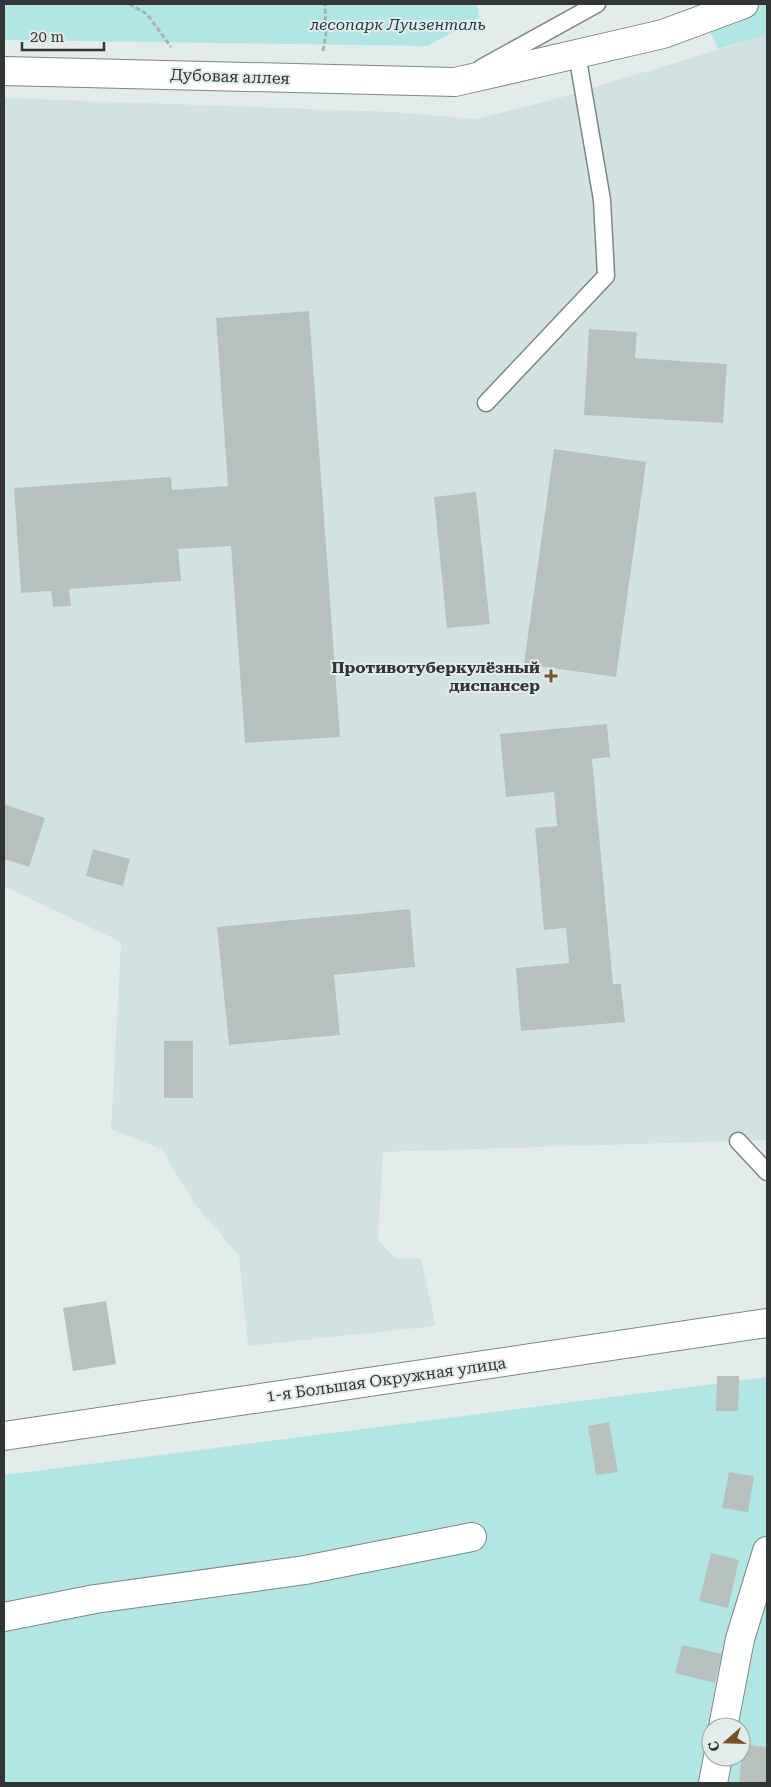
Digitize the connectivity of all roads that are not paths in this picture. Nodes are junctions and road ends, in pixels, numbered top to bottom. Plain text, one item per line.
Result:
1 (597, 4) edge
2 (744, 4) edge
3 (577, 54) junction
4 (4, 70) edge
5 (455, 82) junction
6 (486, 403) dead end
7 (738, 1140) dead end
8 (767, 1172) edge
9 (767, 1323) edge
10 (4, 1436) edge
11 (472, 1537) dead end
12 (767, 1551) edge
13 (4, 1617) edge
14 (726, 1717) edge
15 (716, 1767) edge
16 (713, 1783) edge

1 - 5 lane
2 - 3 street, Дубовая аллея
3 - 5 street, Дубовая аллея
3 - 6 lane
4 - 5 street, Дубовая аллея
7 - 8 lane
9 - 10 street, 1-я Большая Окружная улица
11 - 13 street
12 - 14 street
15 - 16 street

